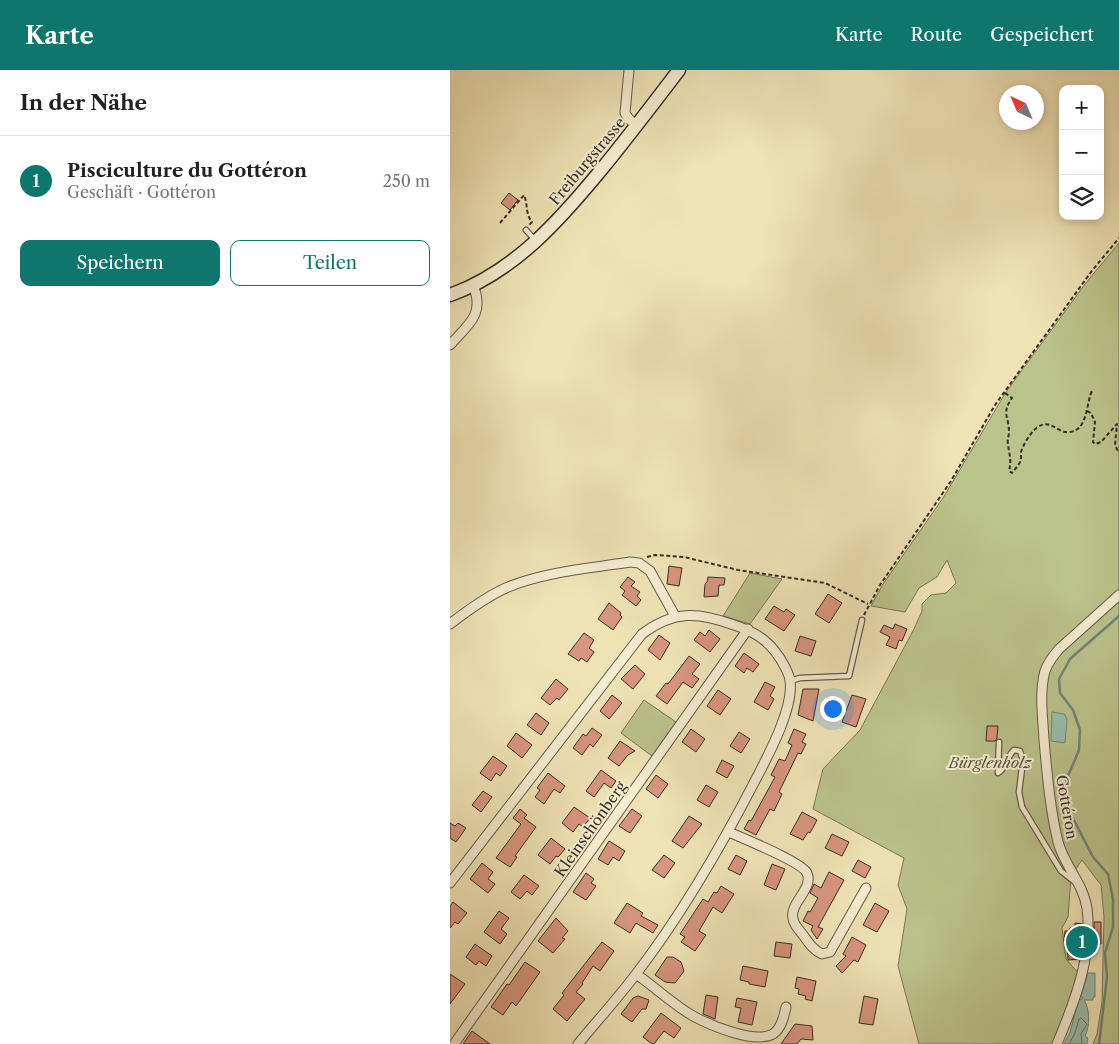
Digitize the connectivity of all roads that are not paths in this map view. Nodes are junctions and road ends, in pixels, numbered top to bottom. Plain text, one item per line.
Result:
1 (630, 70) edge
2 (679, 70) edge
3 (637, 126) junction
4 (526, 230) road end
5 (536, 242) junction
6 (473, 285) junction
7 (450, 295) edge
8 (450, 345) edge
9 (1119, 595) edge
10 (675, 616) junction
11 (862, 620) road end
12 (450, 624) edge
13 (748, 630) junction
14 (790, 681) junction
15 (999, 742) dead end
16 (729, 832) junction
17 (450, 883) edge
18 (1079, 883) junction
19 (866, 888) dead end
20 (636, 974) junction
21 (786, 1008) dead end
22 (454, 1044) edge
23 (578, 1044) edge
24 (1057, 1044) edge

1 - 3 street
2 - 3 main road, Freiburgstrasse
3 - 5 main road, Freiburgstrasse
4 - 5 lane
5 - 6 main road, Freiburgstrasse
6 - 7 main road, Freiburgstrasse
6 - 8 street
9 - 18 street, Gottéron
10 - 12 street
10 - 13 street
10 - 17 street
11 - 14 lane
13 - 14 street
13 - 22 street, Kleinschönberg
14 - 16 street
15 - 18 lane
16 - 19 street
16 - 20 street
18 - 24 street, Gottéron
20 - 21 street
20 - 23 street

